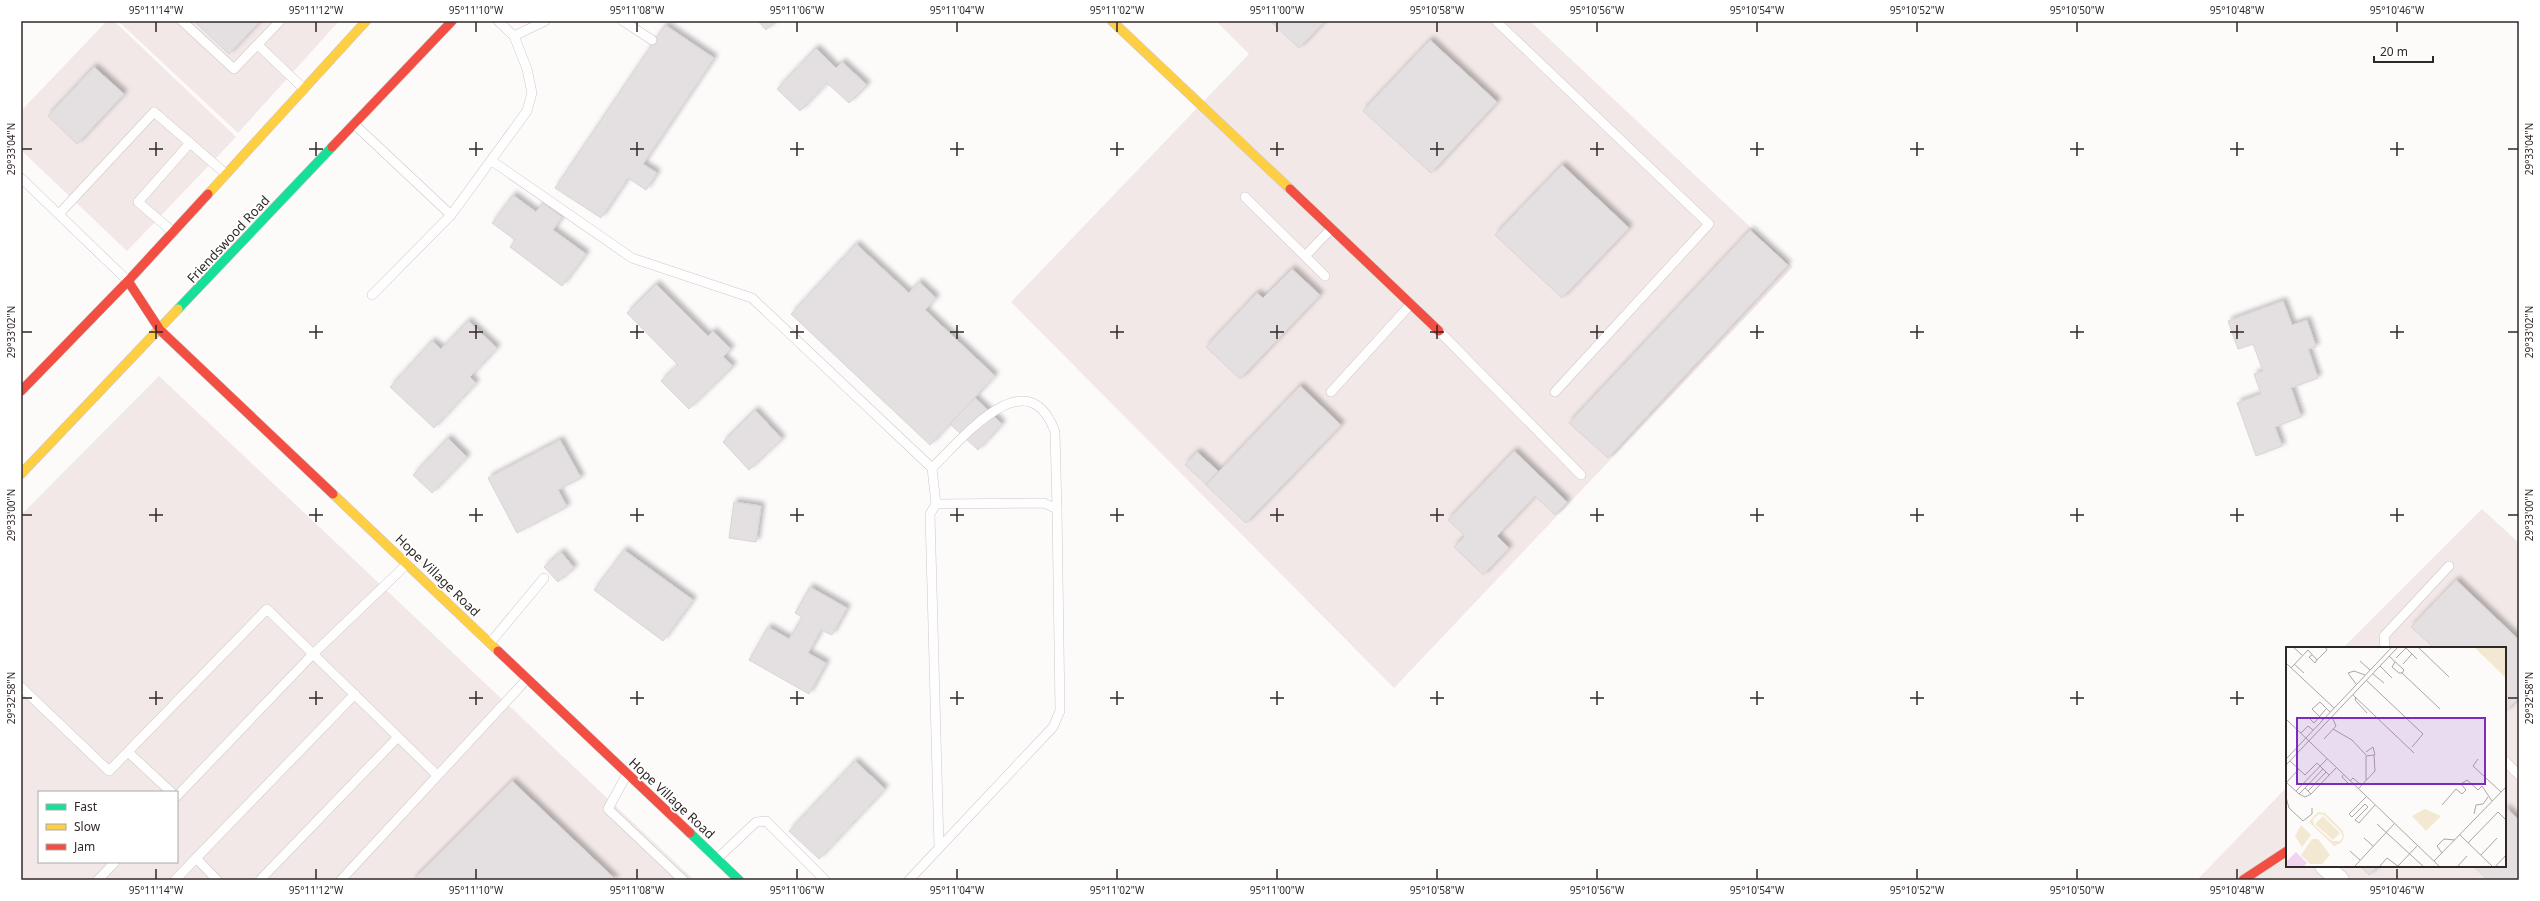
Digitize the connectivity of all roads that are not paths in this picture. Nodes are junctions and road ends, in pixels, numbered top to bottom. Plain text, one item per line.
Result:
1 (182, 21) edge
2 (280, 21) edge
3 (366, 21) edge
4 (452, 21) edge
5 (498, 21) edge
6 (545, 21) edge
7 (623, 21) edge
8 (1112, 21) edge
9 (1496, 21) edge
10 (514, 36) junction
11 (652, 40) dead end
12 (258, 45) junction
13 (304, 89) junction
14 (354, 124) junction
15 (190, 143) junction
16 (492, 161) junction
17 (226, 174) junction
18 (21, 178) edge
19 (1245, 197) dead end
20 (59, 214) junction
21 (452, 215) junction
22 (1331, 229) junction
23 (173, 232) junction
24 (1306, 256) junction
25 (1325, 276) dead end
26 (128, 281) junction
27 (372, 296) dead end
28 (1411, 304) junction
29 (160, 330) junction
30 (1439, 331) joint
31 (21, 391) edge
32 (1331, 392) dead end
33 (1555, 392) dead end
34 (932, 468) junction
35 (21, 474) edge
36 (1581, 475) dead end
37 (936, 504) junction
38 (1057, 509) junction
39 (407, 564) junction
40 (2449, 566) dead end
41 (544, 578) dead end
42 (490, 643) junction
43 (2385, 647) edge
44 (314, 654) junction
45 (527, 679) junction
46 (22, 691) edge
47 (355, 694) junction
48 (398, 737) junction
49 (128, 752) junction
50 (2506, 762) edge
51 (627, 774) junction
52 (437, 775) junction
53 (2519, 775) edge
54 (170, 791) edge
55 (178, 795) edge
56 (939, 847) junction
57 (2286, 851) edge
58 (196, 858) junction
59 (717, 859) junction
60 (114, 863) edge
61 (2325, 867) edge
62 (98, 880) edge
63 (175, 880) edge
64 (217, 880) edge
65 (260, 880) edge
66 (341, 880) edge
67 (683, 880) edge
68 (739, 880) edge
69 (825, 880) edge
70 (908, 880) edge
71 (2243, 880) edge
72 (2340, 880) edge

1 - 12 lane
2 - 12 lane
3 - 13 street
4 - 14 street, Friendswood Road
5 - 10 lane
6 - 10 lane
7 - 11 lane
8 - 22 street
9 - 33 lane
10 - 16 lane
12 - 13 lane
13 - 17 street
14 - 21 lane
14 - 29 street, Friendswood Road
15 - 17 lane
15 - 20 lane
15 - 23 lane
16 - 21 lane
16 - 34 lane
17 - 23 street
18 - 20 lane
19 - 24 lane
20 - 26 lane
21 - 27 lane
22 - 24 lane
22 - 28 street
23 - 26 street
24 - 25 lane
26 - 29 street, Hope Village Road
26 - 31 street
28 - 30 street
28 - 32 lane
29 - 35 street, Friendswood Road
29 - 39 street, Hope Village Road
30 - 36 lane
34 - 37 lane
34 - 38 lane
37 - 38 lane
37 - 56 lane
38 - 56 lane
39 - 42 street, Hope Village Road
39 - 44 lane
40 - 43 lane
41 - 42 lane
42 - 45 street, Hope Village Road
44 - 47 lane
44 - 49 lane
44 - 55 lane
45 - 51 street, Hope Village Road
45 - 52 lane
46 - 49 lane
47 - 48 lane
47 - 58 lane
48 - 52 lane
48 - 65 lane
49 - 54 lane
50 - 53 lane
51 - 59 street, Hope Village Road
51 - 67 lane
52 - 66 lane
56 - 70 lane
57 - 71 street
58 - 63 lane
58 - 64 lane
59 - 68 street, Hope Village Road
59 - 69 lane
60 - 62 lane
61 - 72 street

